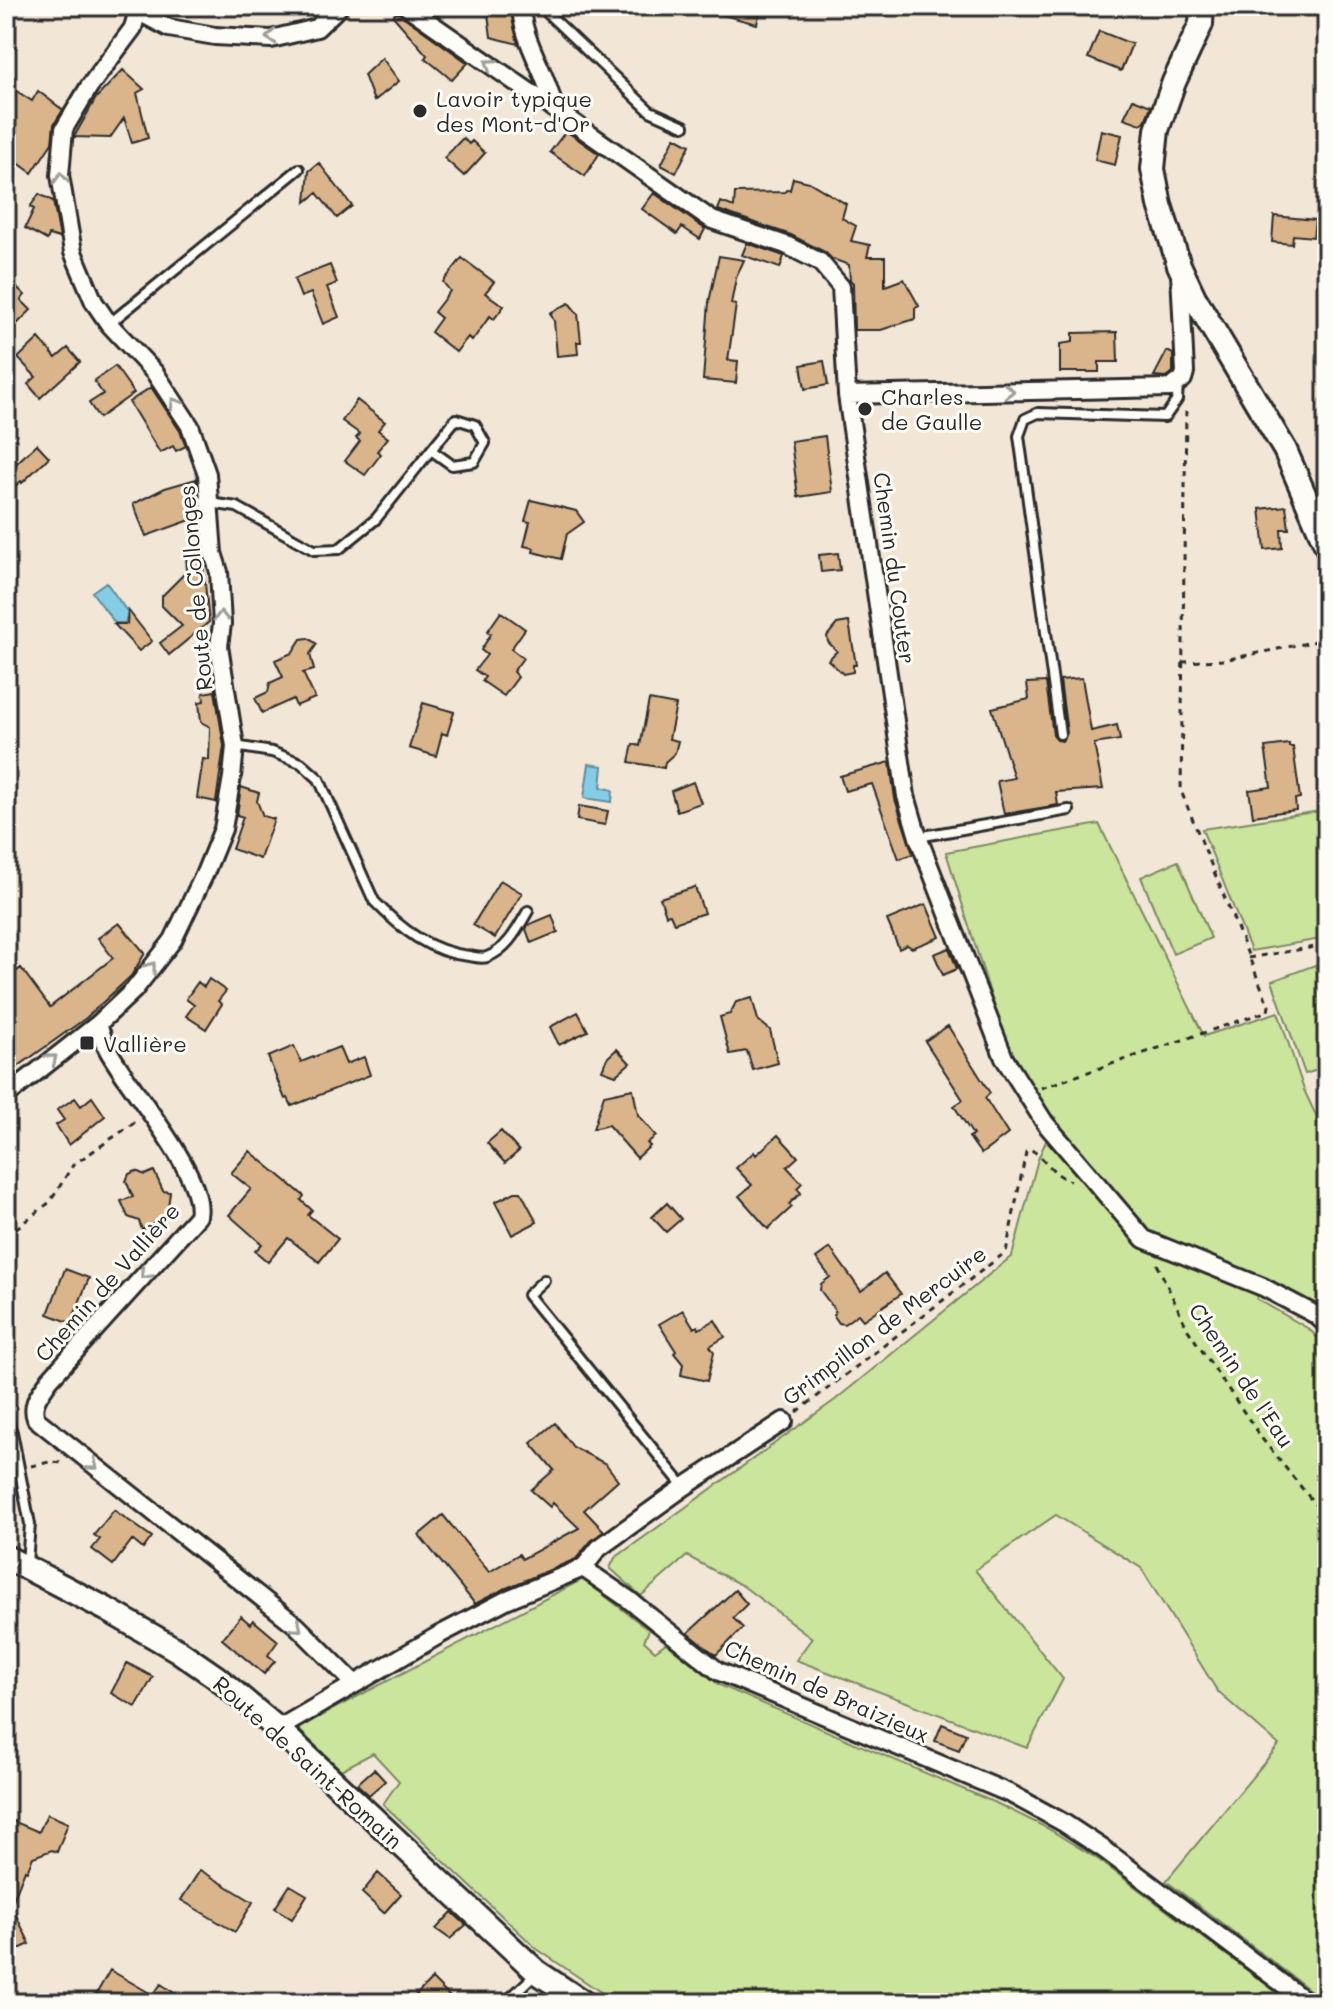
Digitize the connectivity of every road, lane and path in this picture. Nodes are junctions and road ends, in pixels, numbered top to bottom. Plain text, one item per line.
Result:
1 (340, 6) edge
2 (406, 6) edge
3 (521, 6) edge
4 (540, 6) edge
5 (691, 6) edge
6 (714, 6) edge
7 (1202, 6) edge
8 (139, 9) edge
9 (554, 109) junction
10 (684, 126) dead end
11 (299, 169) dead end
12 (1179, 265) junction
13 (109, 324) junction
14 (1178, 384) junction
15 (847, 395) junction
16 (431, 450) junction
17 (210, 503) junction
18 (1327, 547) edge
19 (1327, 639) edge
20 (1182, 662) junction
21 (1060, 734) dead end
22 (235, 746) junction
23 (1069, 810) dead end
24 (918, 837) junction
25 (528, 911) dead end
26 (1327, 945) edge
27 (1248, 958) junction
28 (98, 1024) junction
29 (1040, 1092) dead end
30 (6, 1096) edge
31 (150, 1112) junction
32 (1066, 1171) dead end
33 (6, 1236) edge
34 (1144, 1239) junction
35 (544, 1280) dead end
36 (1327, 1325) edge
37 (6, 1417) edge
38 (784, 1421) joint
39 (19, 1469) junction
40 (101, 1472) junction
41 (684, 1487) junction
42 (1327, 1519) edge
43 (6, 1557) edge
44 (26, 1568) junction
45 (583, 1568) junction
46 (354, 1683) junction
47 (278, 1729) junction
48 (537, 1972) junction
49 (505, 2003) edge
50 (584, 2003) edge
51 (1308, 2003) edge

1 -> 8 street
9 -> 2 street, Chemin du Couter
3 - 9 street
4 - 10 lane
5 - 6 lane
7 - 12 main road
13 -> 8 street, Route de Collonges
9 - 15 street, Chemin du Couter
11 - 13 lane
12 - 14 street
12 - 18 main road
17 -> 13 street, Route de Collonges
15 -> 14 street
14 - 20 path
14 - 21 lane
15 - 24 street, Chemin du Couter
16 - 16 lane
16 - 17 lane
22 -> 17 street, Route de Collonges
19 - 20 path
20 - 27 path
22 - 25 lane
28 -> 22 street, Route de Collonges
23 - 24 lane
24 - 34 street, Chemin du Couter
26 - 27 path
27 - 29 path
30 -> 28 street, Route de Collonges
28 - 31 street, Chemin de Vallière
31 - 33 path
31 -> 40 street, Chemin de Vallière
32 - 38 path, Grimpillon de Mercuire
34 - 36 street
34 - 42 path, Chemin de l'Eau
35 - 41 lane
37 - 39 lane
38 - 41 street
39 - 40 path
39 - 44 lane
40 -> 46 street, Chemin de Vallière
41 - 45 street
43 - 44 main road, Route de Saint-Romain
44 - 47 main road, Route de Saint-Romain
45 - 46 street
45 - 51 street, Chemin de Braizieux
46 - 47 street
47 - 48 main road, Route de Saint-Romain
48 - 49 lane
48 - 50 main road, Route de Saint-Romain

